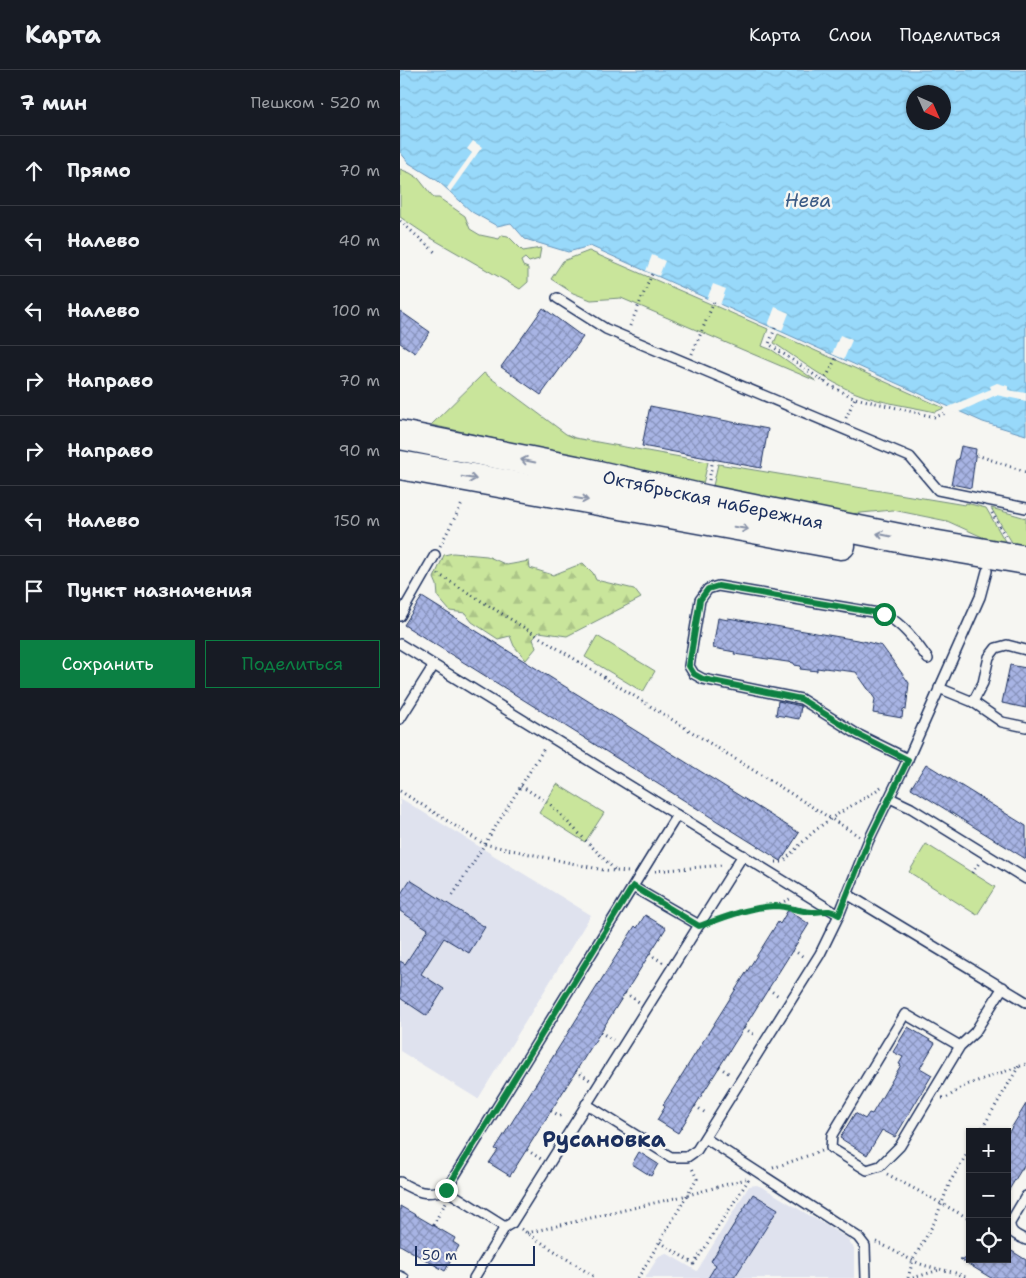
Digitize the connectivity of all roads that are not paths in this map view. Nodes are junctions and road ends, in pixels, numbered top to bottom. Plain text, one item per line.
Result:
1 (557, 298) dead end
2 (400, 435) edge
3 (400, 466) edge
4 (1026, 508) edge
5 (435, 555) road end
6 (1026, 560) edge
7 (987, 571) junction
8 (1026, 578) edge
9 (400, 616) edge
10 (400, 644) edge
11 (1026, 650) edge
12 (928, 659) dead end
13 (434, 665) junction
14 (939, 688) junction
15 (973, 702) junction
16 (400, 719) edge
17 (1026, 727) edge
18 (908, 760) junction
19 (890, 798) junction
20 (677, 815) junction
21 (743, 855) junction
22 (1026, 879) edge
23 (633, 886) junction
24 (847, 894) junction
25 (835, 912) junction
26 (699, 926) junction
27 (1003, 987) junction
28 (1026, 1002) edge
29 (960, 1046) junction
30 (586, 1104) junction
31 (705, 1138) junction
32 (400, 1182) edge
33 (449, 1192) junction
34 (1026, 1196) edge
35 (508, 1225) junction
36 (1026, 1240) edge
37 (400, 1276) edge
38 (404, 1278) edge
39 (474, 1278) edge
40 (866, 1278) edge

1 - 4 lane
6 -> 2 main road, Октябрьская набережная
3 -> 7 main road, Октябрьская набережная
5 - 9 lane
7 - 8 main road, Октябрьская набережная
7 - 14 lane
10 - 13 lane
11 - 15 lane
12 - 18 lane
13 - 16 lane
13 - 20 lane
14 - 15 lane
14 - 18 lane
15 - 17 lane
18 - 19 lane
19 - 22 lane
19 - 24 lane
20 - 21 lane
20 - 23 lane
21 - 25 lane
21 - 26 lane
23 - 26 lane
23 - 33 lane
24 - 25 lane
24 - 27 lane
25 - 31 lane
26 - 30 lane
27 - 28 lane
27 - 29 lane
29 - 29 lane
30 - 31 lane
30 - 35 lane
31 - 40 lane
32 - 33 lane
33 - 35 lane
34 - 36 lane
35 - 39 lane
37 - 38 lane

